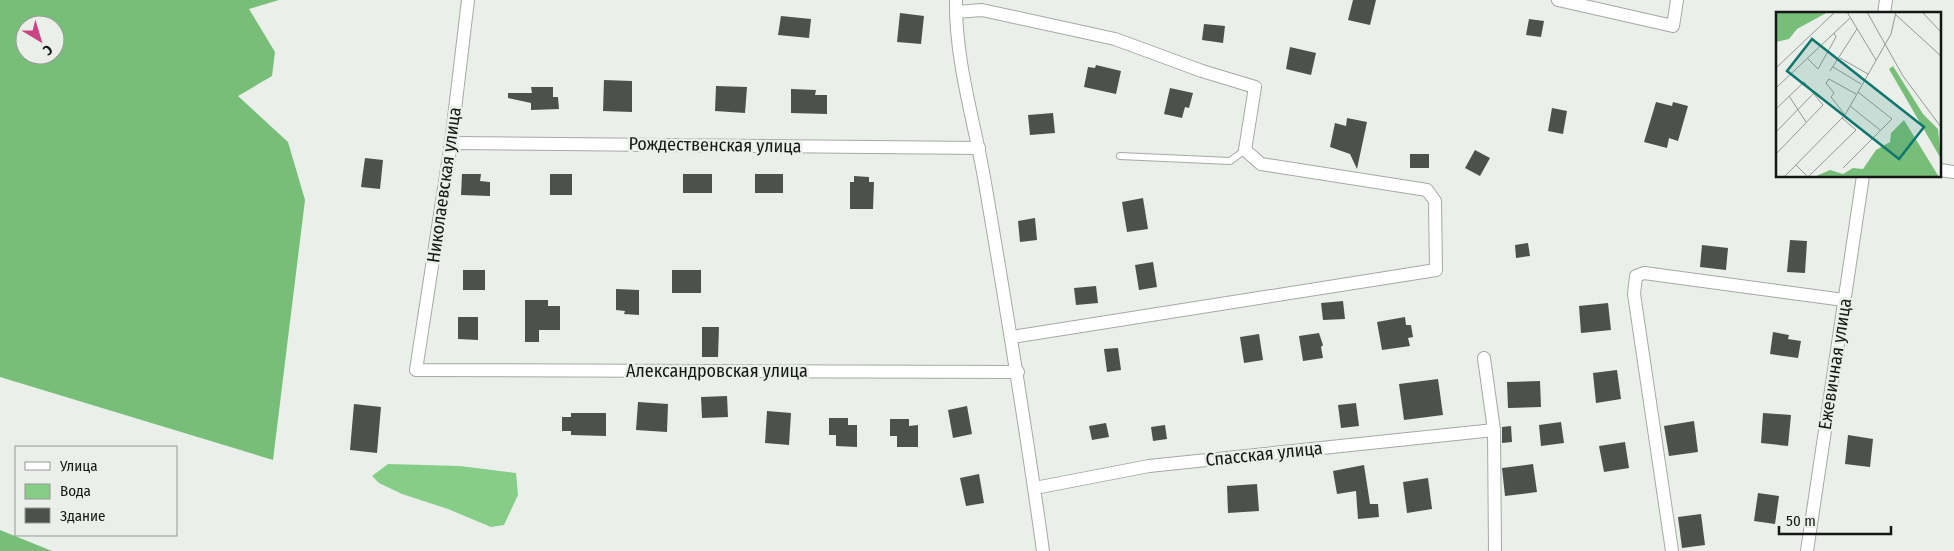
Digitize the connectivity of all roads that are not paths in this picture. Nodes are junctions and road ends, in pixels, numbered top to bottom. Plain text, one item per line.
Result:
1 (468, 0) edge
2 (1558, 0) edge
3 (1677, 0) edge
4 (956, 6) edge
5 (451, 143) junction
6 (980, 148) junction
7 (1245, 150) junction
8 (1120, 156) dead end
9 (1863, 178) edge
10 (1844, 300) junction
11 (1012, 337) junction
12 (1484, 358) dead end
13 (416, 370) joint
14 (1018, 372) junction
15 (1494, 430) junction
16 (1035, 488) junction
17 (1043, 551) edge
18 (1495, 551) edge
19 (1672, 551) edge
20 (1807, 551) edge

1 - 5 street, Николаевская улица
2 - 3 street
4 - 6 street
4 - 7 street
5 - 6 street, Рождественская улица
5 - 13 street, Николаевская улица
6 - 11 street
7 - 8 lane
7 - 11 street
9 - 10 street, Ежевичная улица
10 - 19 street
10 - 20 street, Ежевичная улица
11 - 14 street
12 - 15 street
13 - 14 street, Александровская улица
14 - 16 street
15 - 16 street, Спасская улица
15 - 18 street
16 - 17 street

